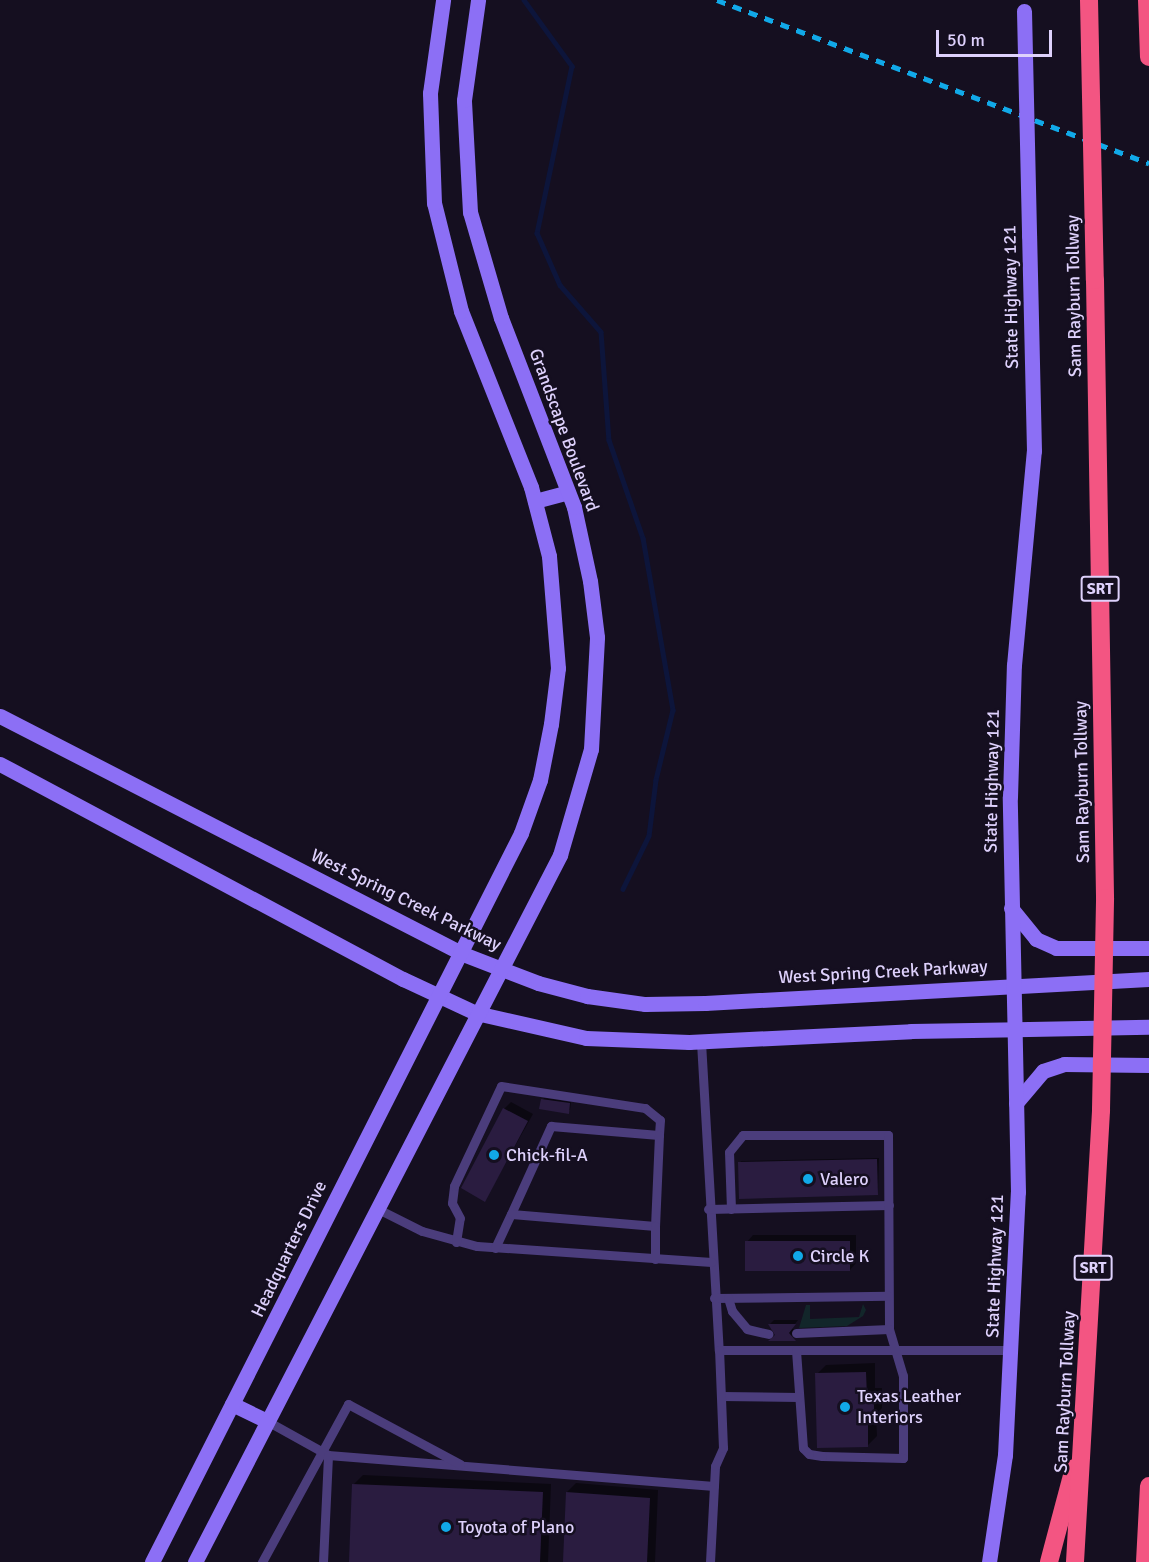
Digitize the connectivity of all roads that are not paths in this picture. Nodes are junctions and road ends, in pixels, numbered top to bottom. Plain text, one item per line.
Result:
1 (443, 0) edge
2 (478, 0) edge
3 (1089, 0) edge
4 (1147, 0) edge
5 (1024, 5) edge
6 (1149, 57) edge
7 (568, 492) junction
8 (535, 501) junction
9 (0, 716) edge
10 (0, 764) edge
11 (1011, 908) junction
12 (1149, 948) edge
13 (463, 954) junction
14 (503, 970) junction
15 (1149, 979) edge
16 (1011, 985) junction
17 (436, 995) junction
18 (476, 1013) junction
19 (1149, 1027) edge
20 (1013, 1028) junction
21 (701, 1042) junction
22 (1149, 1065) edge
23 (1016, 1103) junction
24 (659, 1135) junction
25 (889, 1206) junction
26 (378, 1209) junction
27 (708, 1209) junction
28 (731, 1209) junction
29 (511, 1214) junction
30 (655, 1227) junction
31 (456, 1242) junction
32 (495, 1248) junction
33 (655, 1259) junction
34 (711, 1262) junction
35 (888, 1296) junction
36 (714, 1298) junction
37 (728, 1298) junction
38 (889, 1329) junction
39 (796, 1333) dead end
40 (768, 1335) dead end
41 (893, 1347) junction
42 (719, 1350) junction
43 (796, 1350) junction
44 (1011, 1350) junction
45 (721, 1396) junction
46 (800, 1397) junction
47 (232, 1404) junction
48 (267, 1421) junction
49 (1085, 1425) junction
50 (325, 1453) junction
51 (463, 1465) junction
52 (714, 1486) junction
53 (1149, 1486) edge
54 (324, 1549) junction
55 (152, 1562) edge
56 (195, 1562) edge
57 (262, 1562) edge
58 (317, 1562) edge
59 (323, 1562) edge
60 (710, 1562) edge
61 (989, 1562) edge
62 (1049, 1562) edge
63 (1076, 1562) edge
64 (1145, 1562) edge

1 - 8 main road
2 - 7 main road, Grandscape Boulevard
3 - 49 highway, Sam Rayburn Tollway / SRT, bridge
4 - 6 highway
5 - 11 main road, State Highway 121, bridge
7 - 8 main road
7 - 14 main road, Grandscape Boulevard
8 - 13 main road
9 - 13 main road, West Spring Creek Parkway
10 - 17 main road
11 - 12 main road
11 - 16 main road, State Highway 121
13 - 14 main road, West Spring Creek Parkway
13 - 17 main road, Headquarters Drive
14 - 16 main road, West Spring Creek Parkway
14 - 18 main road
15 - 16 main road, West Spring Creek Parkway
16 - 20 main road, State Highway 121
17 - 18 main road
17 - 47 main road, Headquarters Drive
18 - 21 main road
18 - 26 main road
19 - 20 main road
20 - 21 main road
20 - 23 main road, State Highway 121
21 - 27 lane
22 - 23 main road
23 - 44 main road, State Highway 121
24 - 29 lane
24 - 30 lane
24 - 31 lane
25 - 28 lane
25 - 28 lane
25 - 35 lane
26 - 31 lane
26 - 48 main road
27 - 28 lane
27 - 34 lane
29 - 30 lane
29 - 32 lane
30 - 33 lane
31 - 32 lane
32 - 33 lane
33 - 34 lane
34 - 36 lane
35 - 37 lane
35 - 38 lane
36 - 37 lane
36 - 42 lane
37 - 40 lane
38 - 39 lane
38 - 41 lane
41 - 43 lane
41 - 44 lane
41 - 46 lane
42 - 43 lane
42 - 45 lane
43 - 46 lane
44 - 61 main road, State Highway 121
45 - 46 lane
45 - 52 lane
47 - 48 main road
47 - 55 main road, Headquarters Drive
48 - 50 lane
48 - 56 main road
49 - 62 highway
49 - 63 highway, Sam Rayburn Tollway / SRT
50 - 51 lane
50 - 51 lane
50 - 54 lane
50 - 57 lane
51 - 52 lane
52 - 60 lane
53 - 64 highway
54 - 58 lane
54 - 59 lane

